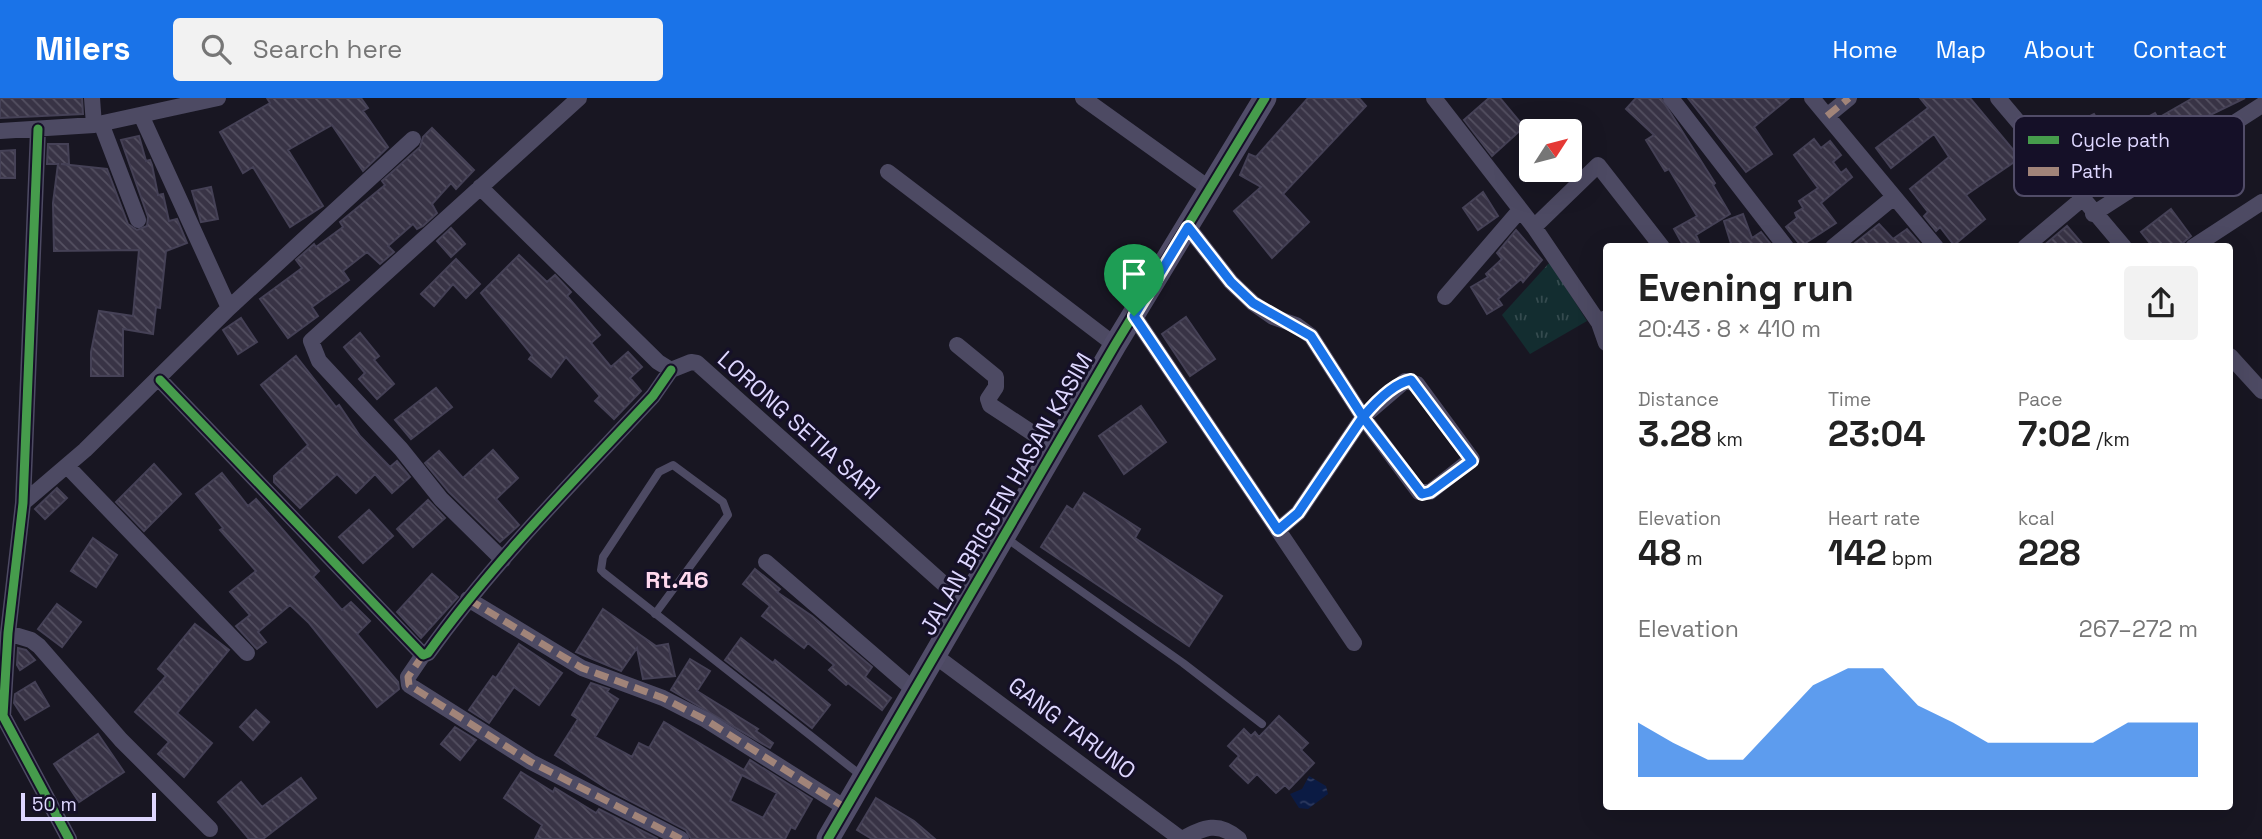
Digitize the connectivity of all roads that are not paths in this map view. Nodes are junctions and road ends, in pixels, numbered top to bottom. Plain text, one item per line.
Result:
1 (92, 98) edge
2 (218, 98) edge
3 (579, 98) edge
4 (1083, 98) edge
5 (1265, 98) edge
6 (1434, 98) edge
7 (1671, 98) edge
8 (1812, 98) edge
9 (1849, 98) edge
10 (1998, 98) edge
11 (2262, 106) edge
12 (141, 114) junction
13 (1827, 116) junction
14 (2014, 117) edge
15 (2244, 118) edge
16 (97, 124) junction
17 (38, 128) junction
18 (0, 131) edge
19 (413, 139) dead end
20 (888, 172) dead end
21 (480, 187) junction
22 (1210, 189) junction
23 (2079, 196) edge
24 (2121, 196) edge
25 (1894, 197) junction
26 (2081, 199) junction
27 (2262, 202) edge
28 (1520, 210) junction
29 (2093, 214) junction
30 (138, 220) dead end
31 (1534, 226) junction
32 (1188, 227) junction
33 (1659, 243) edge
34 (1783, 243) edge
35 (1838, 243) edge
36 (1933, 243) edge
37 (2030, 243) edge
38 (2120, 243) edge
39 (2199, 243) edge
40 (1445, 297) dead end
41 (229, 308) junction
42 (1134, 316) junction
43 (1603, 321) edge
44 (957, 345) dead end
45 (1115, 345) junction
46 (2233, 359) edge
47 (671, 370) junction
48 (160, 380) junction
49 (2262, 391) edge
50 (1363, 417) junction
51 (1055, 448) junction
52 (67, 466) junction
53 (23, 503) junction
54 (1278, 530) junction
55 (1004, 536) junction
56 (503, 560) junction
57 (766, 562) dead end
58 (468, 599) junction
59 (965, 603) junction
60 (655, 614) junction
61 (8, 633) junction
62 (1354, 643) dead end
63 (247, 653) dead end
64 (423, 655) junction
65 (934, 656) junction
66 (914, 691) junction
67 (2, 716) edge
68 (1262, 724) dead end
69 (864, 778) junction
70 (844, 807) junction
71 (210, 828) dead end
72 (69, 839) edge
73 (681, 839) edge
74 (828, 839) edge
75 (1182, 839) edge
76 (1239, 839) edge

1 - 16 street
2 - 12 street
3 - 21 street
4 - 22 street
5 - 22 street, JALAN BRIGJEN HASAN KASIM
6 - 28 street
7 - 34 street
8 - 13 street
9 - 13 street
10 - 14 street
11 - 15 street
12 - 16 street
12 - 41 street
13 - 25 street
16 - 17 street
16 - 30 street
17 - 18 street
17 - 53 street
19 - 41 street
20 - 45 street
21 - 47 street
21 - 56 street
22 - 32 street, JALAN BRIGJEN HASAN KASIM
23 - 26 street
24 - 29 street
25 - 35 street
25 - 36 street
26 - 29 street
26 - 37 street
27 - 39 street
28 - 31 street
28 - 40 street
29 - 38 street
31 - 33 street
31 - 43 street
32 - 42 street, JALAN BRIGJEN HASAN KASIM
32 - 50 street
41 - 48 street
42 - 45 street, JALAN BRIGJEN HASAN KASIM
42 - 54 street
44 - 51 street
45 - 51 street, JALAN BRIGJEN HASAN KASIM
46 - 49 street
47 - 56 street
47 - 59 street, LORONG SETIA SARI
48 - 52 street
48 - 64 street
50 - 50 street
50 - 54 street
51 - 55 street, JALAN BRIGJEN HASAN KASIM
52 - 53 street
52 - 63 street
53 - 61 street
54 - 62 street
55 - 59 street, JALAN BRIGJEN HASAN KASIM
55 - 68 lane
56 - 58 street
57 - 66 street
58 - 64 street
58 - 70 street
59 - 65 street, JALAN BRIGJEN HASAN KASIM
60 - 60 lane
60 - 69 lane
61 - 67 street
61 - 71 street
64 - 73 street
65 - 66 street, JALAN BRIGJEN HASAN KASIM
65 - 75 street, GANG TARUNO
66 - 69 street, JALAN BRIGJEN HASAN KASIM
67 - 72 street
69 - 70 street, JALAN BRIGJEN HASAN KASIM
70 - 74 street, JALAN BRIGJEN HASAN KASIM
75 - 76 street

